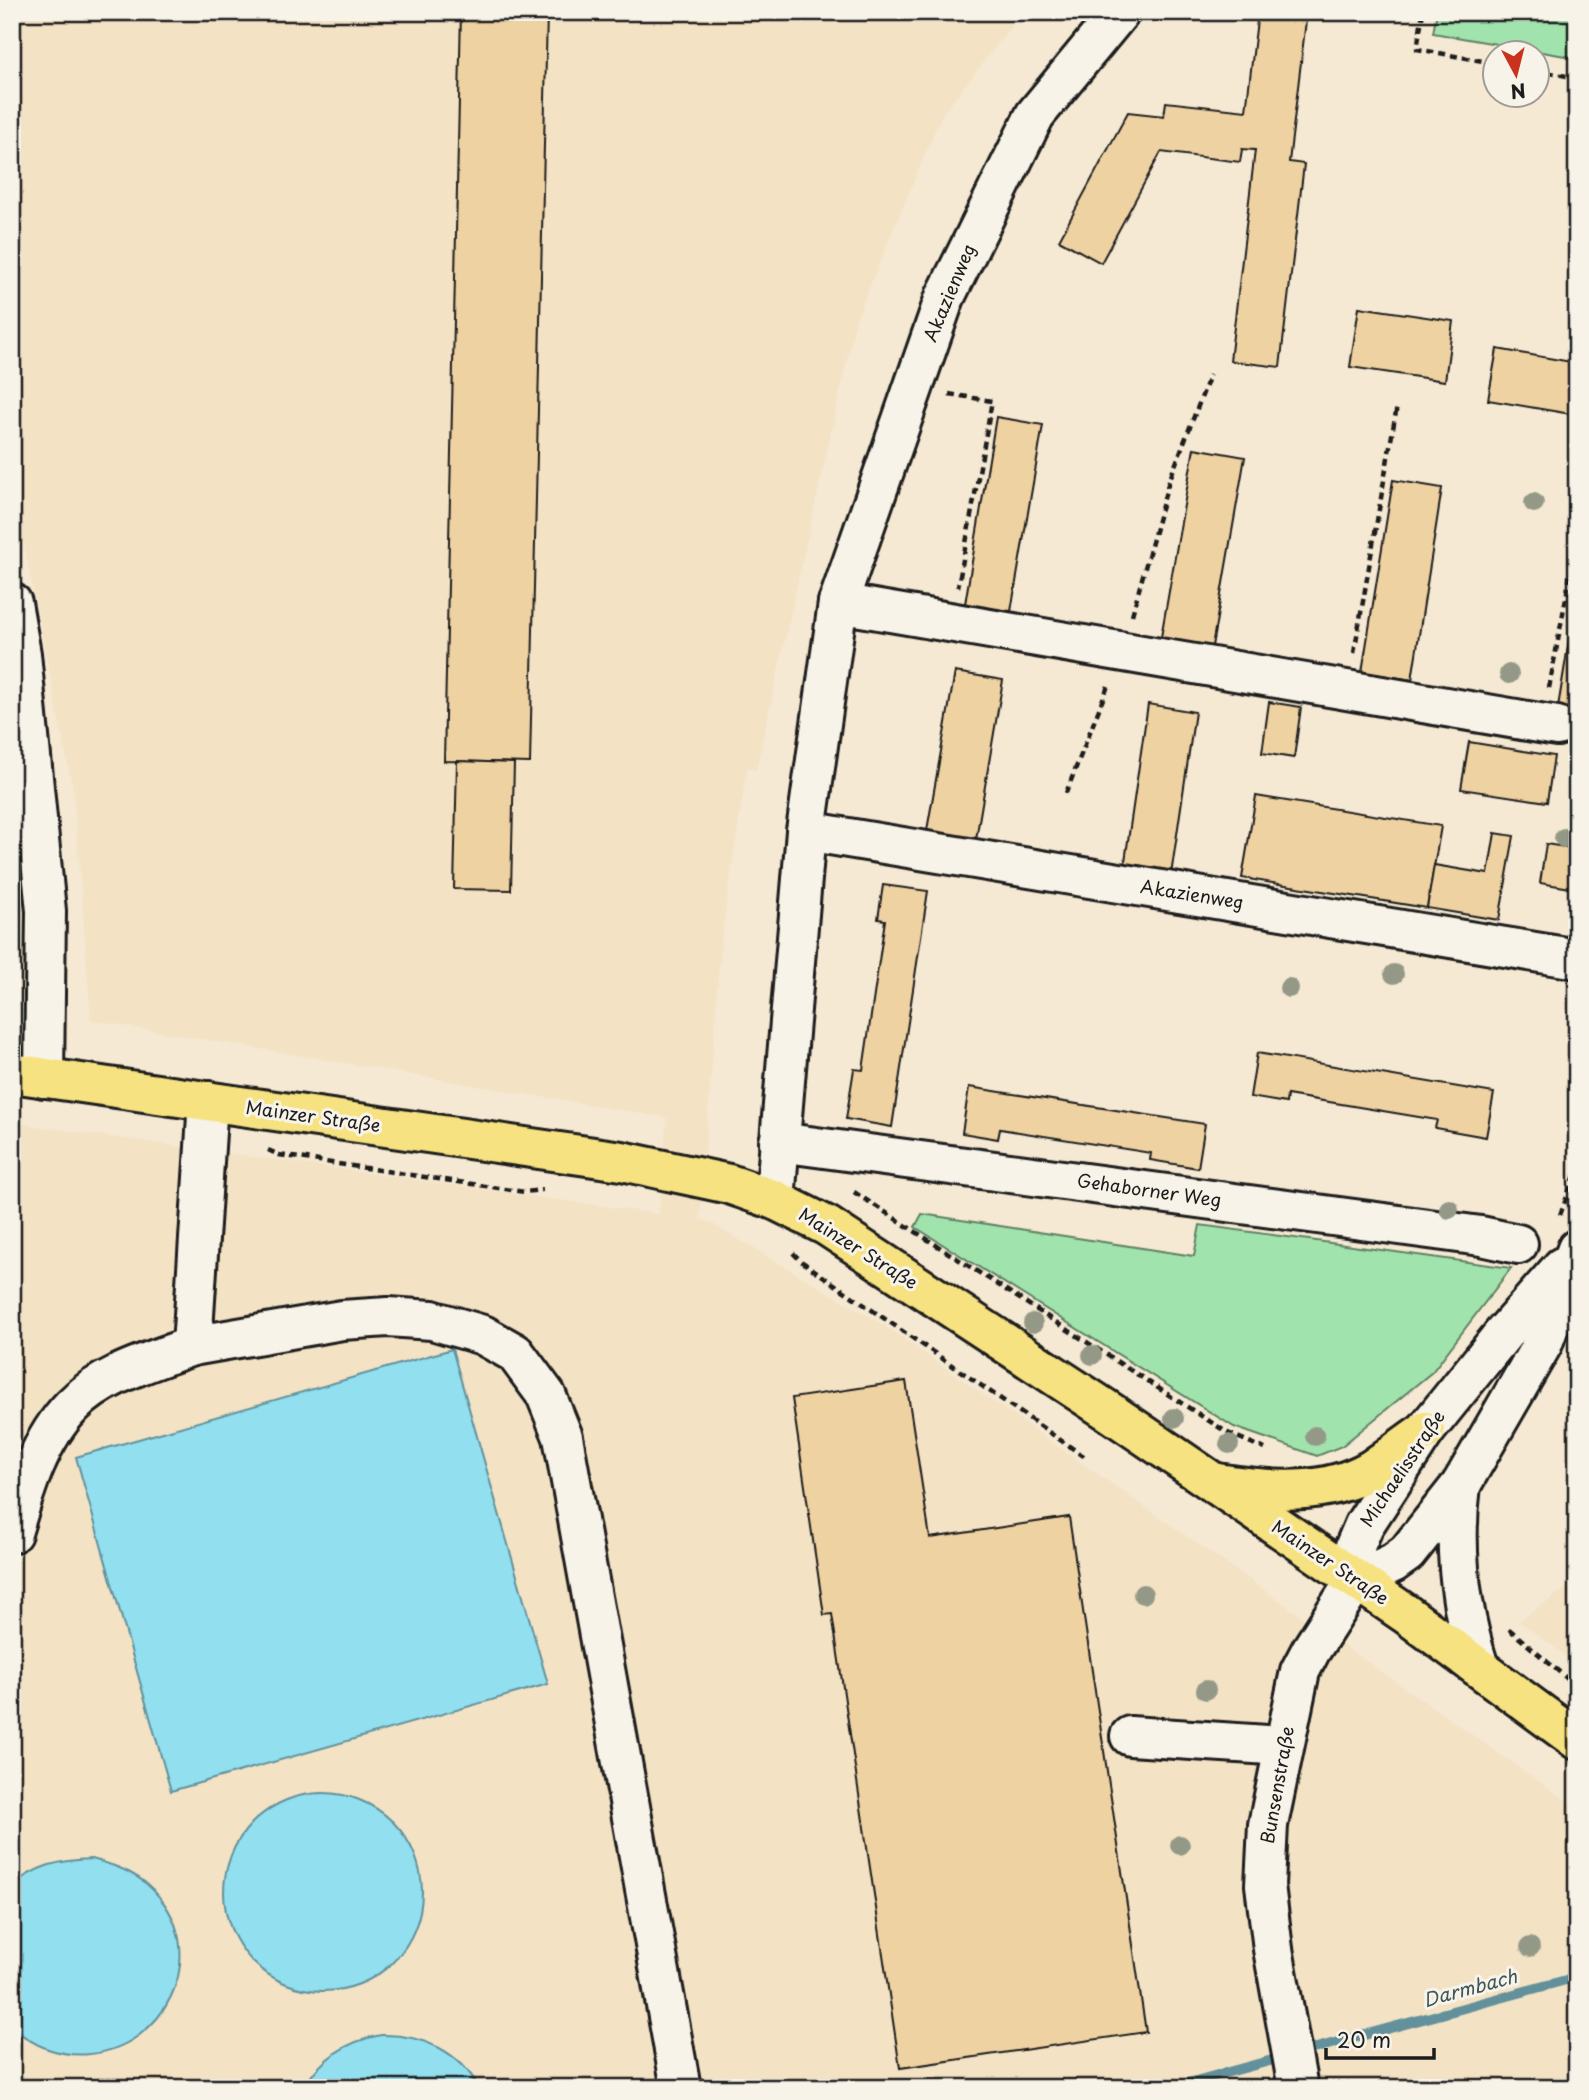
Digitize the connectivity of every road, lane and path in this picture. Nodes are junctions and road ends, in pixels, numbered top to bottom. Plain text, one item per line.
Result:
1 (1120, 12) edge
2 (1423, 12) edge
3 (1480, 60) edge
4 (1550, 73) edge
5 (1577, 78) edge
6 (1210, 375) dead end
7 (913, 388) junction
8 (1397, 406) dead end
9 (1577, 539) edge
10 (12, 603) edge
11 (838, 603) junction
12 (952, 623) junction
13 (1122, 651) junction
14 (1347, 690) junction
15 (1550, 725) joint
16 (1066, 793) dead end
17 (806, 831) junction
18 (1577, 959) edge
19 (28, 1075) edge
20 (208, 1101) junction
21 (779, 1142) junction
22 (259, 1146) dead end
23 (1577, 1170) edge
24 (550, 1189) dead end
25 (850, 1190) dead end
26 (775, 1200) junction
27 (1570, 1242) edge
28 (785, 1243) dead end
29 (1518, 1244) dead end
30 (192, 1346) junction
31 (1425, 1431) junction
32 (1271, 1451) dead end
33 (1085, 1457) dead end
34 (1212, 1482) junction
35 (1461, 1485) junction
36 (12, 1533) edge
37 (1356, 1580) junction
38 (1507, 1627) dead end
39 (1479, 1667) junction
40 (1577, 1687) edge
41 (1130, 1737) dead end
42 (1577, 1740) edge
43 (1283, 1746) junction
44 (681, 2088) edge
45 (1298, 2088) edge

1 - 7 street, Akazienweg
2 - 3 path
4 - 5 path
6 - 13 path
7 - 11 street, Akazienweg
7 - 12 path
8 - 14 path
9 - 15 path
10 - 19 street
11 - 12 street
11 - 17 street, Akazienweg
12 - 13 street
13 - 14 street
13 - 16 path
14 - 15 street
17 - 18 street, Akazienweg
17 - 21 street, Akazienweg
19 - 20 main road, Mainzer Straße
20 - 26 main road, Mainzer Straße
20 - 30 street
21 - 26 street, Akazienweg
21 - 29 street, Gehaborner Weg
22 - 24 path
23 - 27 path
25 - 32 path
26 - 34 main road, Mainzer Straße
27 - 31 street, Michaelisstraße
27 - 35 street
28 - 33 path
30 - 36 street
30 - 44 street
31 - 34 main road
31 - 37 street, Michaelisstraße
34 - 37 main road, Mainzer Straße
35 - 37 street
35 - 39 street
37 - 39 main road, Mainzer Straße
37 - 43 street, Bunsenstraße
38 - 40 path
39 - 42 main road, Mainzer Straße
41 - 43 street
43 - 45 street, Bunsenstraße

